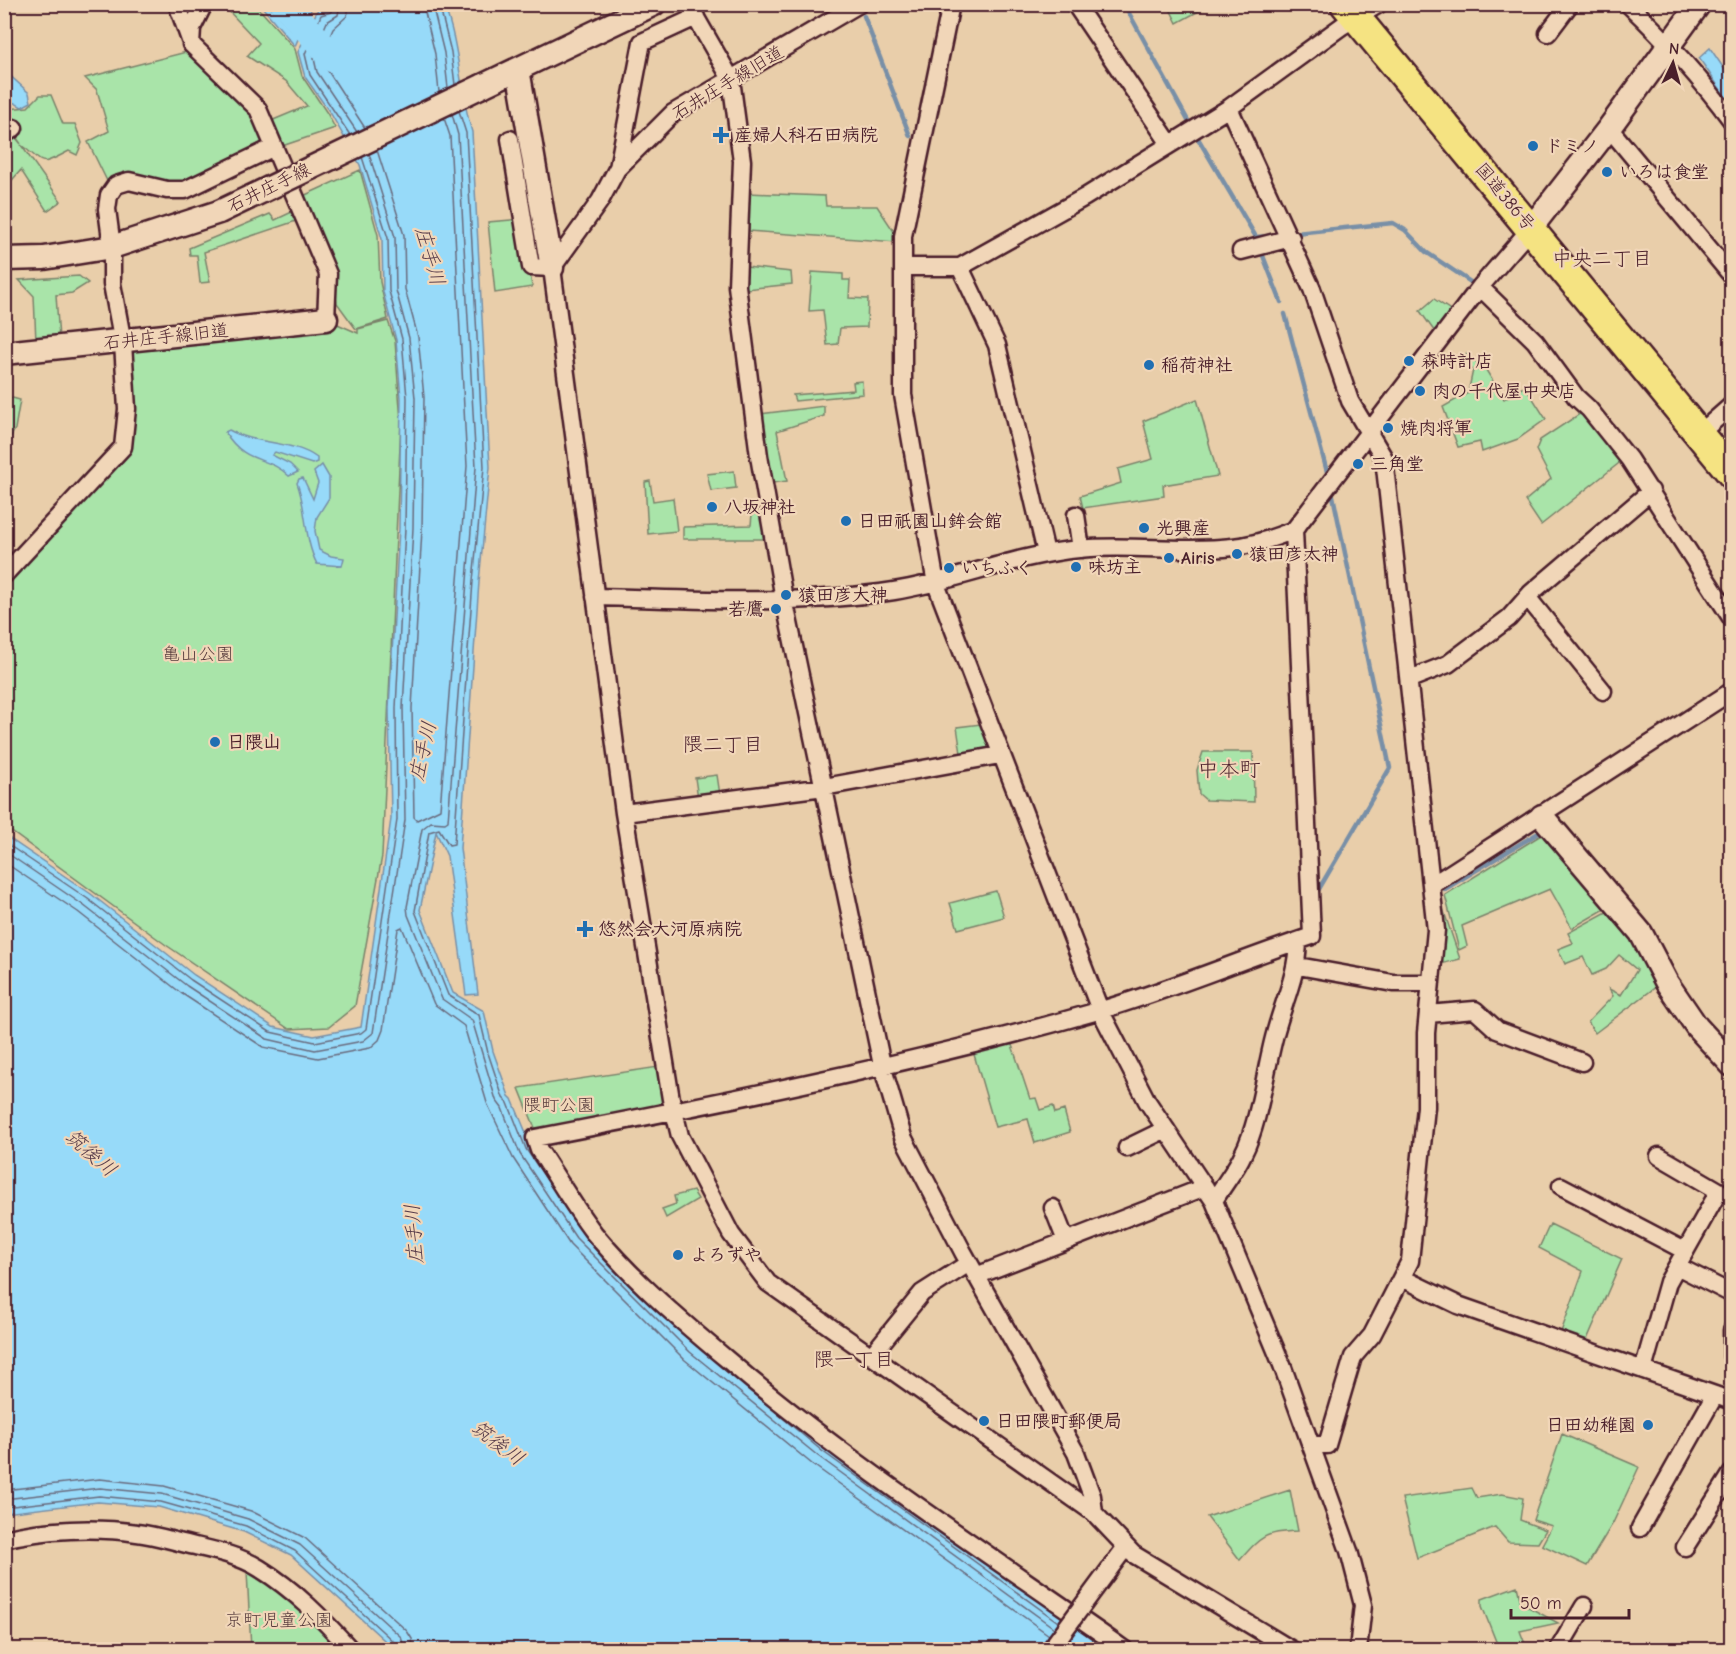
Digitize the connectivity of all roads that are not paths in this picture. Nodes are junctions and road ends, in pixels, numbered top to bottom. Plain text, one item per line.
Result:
1 (177, 4) edge
2 (204, 4) edge
3 (626, 4) edge
4 (654, 4) edge
5 (951, 4) edge
6 (1075, 4) edge
7 (1570, 4) edge
8 (1628, 4) edge
9 (1699, 4) edge
10 (856, 5) edge
11 (1360, 9) edge
12 (692, 11) edge
13 (1548, 33) dead end
14 (191, 44) junction
15 (1669, 45) junction
16 (518, 69) junction
17 (731, 80) junction
18 (1229, 108) junction
19 (1731, 121) edge
20 (1609, 128) junction
21 (510, 139) dead end
22 (1170, 144) junction
23 (274, 147) junction
24 (617, 169) junction
25 (1531, 228) junction
26 (1291, 238) junction
27 (112, 247) junction
28 (1253, 248) dead end
29 (4, 259) edge
30 (903, 267) junction
31 (960, 267) junction
32 (552, 268) junction
33 (1731, 276) edge
34 (1479, 287) junction
35 (326, 319) joint
36 (123, 343) junction
37 (4, 353) edge
38 (1731, 405) edge
39 (1369, 432) junction
40 (1699, 434) junction
41 (1731, 474) edge
42 (1651, 491) junction
43 (1076, 514) dead end
44 (1294, 531) junction
45 (1081, 549) junction
46 (1046, 553) junction
47 (4, 575) edge
48 (936, 584) junction
49 (596, 597) junction
50 (1528, 598) junction
51 (784, 599) junction
52 (1731, 619) edge
53 (1410, 679) junction
54 (1731, 691) edge
55 (1603, 692) dead end
56 (1000, 755) junction
57 (824, 787) junction
58 (624, 813) junction
59 (1542, 816) junction
60 (1432, 885) junction
61 (1298, 940) junction
62 (1298, 966) junction
63 (1431, 983) junction
64 (1100, 1010) junction
65 (1428, 1014) junction
66 (1582, 1062) dead end
67 (882, 1065) junction
68 (1731, 1065) edge
69 (674, 1111) junction
70 (1166, 1129) junction
71 (1127, 1148) dead end
72 (1659, 1156) dead end
73 (1561, 1186) dead end
74 (1210, 1194) junction
75 (1053, 1208) dead end
76 (1066, 1241) junction
77 (1681, 1259) junction
78 (973, 1270) junction
79 (1402, 1278) junction
80 (1731, 1293) edge
81 (1731, 1330) edge
82 (871, 1356) junction
83 (1731, 1357) edge
84 (1643, 1370) junction
85 (1715, 1395) junction
86 (1731, 1401) edge
87 (1313, 1445) junction
88 (1731, 1473) edge
89 (1094, 1513) junction
90 (1640, 1528) dead end
91 (4, 1539) edge
92 (1685, 1546) dead end
93 (1125, 1548) junction
94 (1584, 1606) dead end
95 (351, 1650) edge
96 (1050, 1650) edge
97 (1125, 1650) edge
98 (1292, 1650) edge
99 (1358, 1650) edge
100 (1558, 1650) edge

1 - 14 street
2 - 14 street
3 - 16 street, 石井庄手線
4 - 16 street, 石井庄手線
5 - 30 street
6 - 22 street
7 - 13 street
8 - 15 street
9 - 15 street
10 - 17 street, 石井庄手線旧道
11 - 18 street
11 - 25 highway, 国道386号
12 - 17 street
12 - 24 street
14 - 23 street
15 - 19 street
15 - 20 street
16 - 27 street, 石井庄手線, bridge
16 - 32 street
17 - 24 street, 石井庄手線旧道
17 - 51 street
18 - 22 street
18 - 26 street
20 - 25 street
20 - 33 street
21 - 32 street
22 - 31 street
23 - 27 street
23 - 35 street
24 - 32 street, 石井庄手線旧道
25 - 34 street
25 - 40 highway, 国道386号
26 - 28 street
26 - 39 street
27 - 29 street, 石井庄手線
27 - 36 street
30 - 31 street
30 - 48 street
31 - 46 street
32 - 49 street
34 - 39 street
34 - 42 street
35 - 36 street, 石井庄手線旧道
36 - 37 street, 石井庄手線旧道
36 - 47 street
38 - 40 street
39 - 44 street
39 - 53 street
40 - 41 highway, 国道386号
42 - 50 street
42 - 52 street
43 - 45 street
44 - 45 street
44 - 61 street
45 - 46 street
46 - 48 street
48 - 51 street
48 - 56 street
49 - 51 street
49 - 58 street
50 - 53 street
50 - 55 street
51 - 57 street
53 - 60 street
54 - 59 street
56 - 57 street
56 - 64 street
57 - 58 street
57 - 67 street
58 - 69 street
59 - 60 street
59 - 68 street
60 - 63 street
61 - 62 street
61 - 64 street
62 - 63 street
62 - 74 street
63 - 65 street
64 - 67 street
64 - 70 street
65 - 66 street
65 - 79 street
67 - 69 street
67 - 78 street
69 - 82 street
69 - 97 street
70 - 71 street
70 - 74 street
72 - 77 street
73 - 77 street
74 - 76 street
74 - 87 street
75 - 76 street
76 - 78 street
77 - 80 street
77 - 84 street
78 - 82 street
78 - 89 street
79 - 84 street
79 - 87 street
81 - 83 street
82 - 89 street
84 - 85 street
85 - 86 street
85 - 90 street
87 - 99 street
88 - 92 street
89 - 93 street
91 - 95 street
93 - 96 street, bridge
93 - 98 street
94 - 100 street

